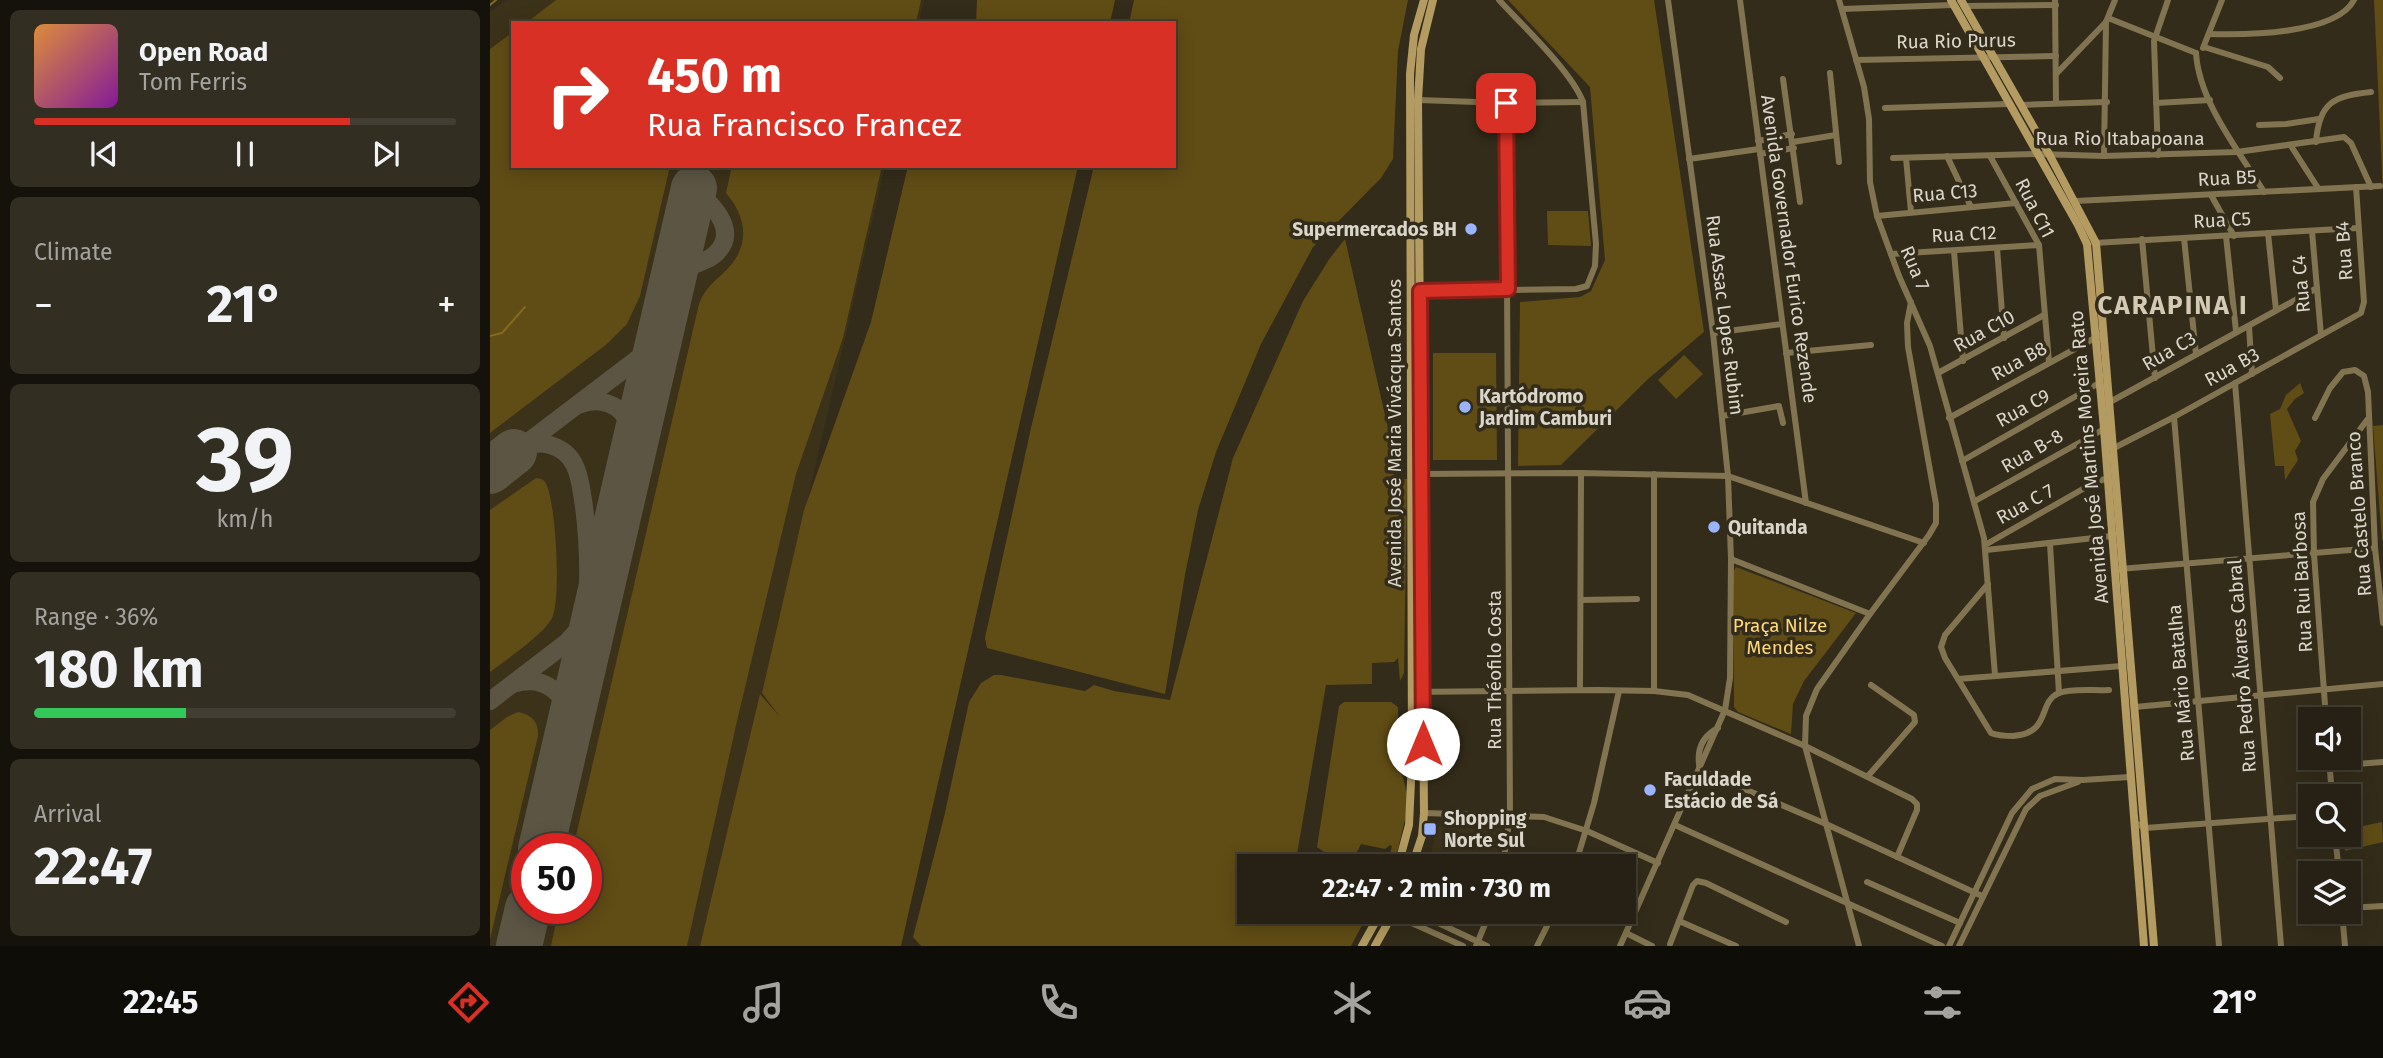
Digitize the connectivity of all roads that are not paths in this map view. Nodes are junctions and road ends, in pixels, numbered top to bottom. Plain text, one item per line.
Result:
1 (1424, 0) edge
2 (1433, 0) edge
3 (1499, 0) edge
4 (1668, 0) edge
5 (1740, 0) edge
6 (1839, 0) edge
7 (2115, 0) edge
8 (2168, 0) edge
9 (2222, 0) edge
10 (2354, 0) edge
11 (2055, 2) edge
12 (1958, 3) edge
13 (1842, 9) junction
14 (2107, 20) junction
15 (2210, 34) junction
16 (2154, 37) junction
17 (2204, 47) junction
18 (2196, 53) junction
19 (2056, 55) junction
20 (1983, 56) junction
21 (1993, 56) junction
22 (1856, 60) junction
23 (1830, 73) dead end
24 (2057, 74) junction
25 (2280, 78) dead end
26 (1783, 79) dead end
27 (2371, 92) dead end
28 (1418, 100) junction
29 (2210, 100) junction
30 (1583, 102) junction
31 (2107, 102) junction
32 (1506, 103) junction
33 (2056, 103) junction
34 (2156, 103) junction
35 (2009, 104) junction
36 (2021, 105) junction
37 (1885, 108) dead end
38 (2319, 119) junction
39 (2259, 125) dead end
40 (1836, 135) junction
41 (1793, 142) junction
42 (2316, 142) junction
43 (2291, 146) junction
44 (1759, 148) junction
45 (2237, 152) junction
46 (2038, 153) junction
47 (2049, 154) junction
48 (2158, 155) junction
49 (1947, 156) junction
50 (1990, 156) junction
51 (2105, 156) junction
52 (1893, 158) dead end
53 (1906, 158) junction
54 (1689, 159) junction
55 (1839, 162) dead end
56 (2375, 186) joint
57 (2356, 187) junction
58 (2318, 188) junction
59 (2264, 192) junction
60 (2211, 195) junction
61 (2076, 201) junction
62 (1800, 202) dead end
63 (2016, 203) junction
64 (1971, 207) junction
65 (1911, 212) junction
66 (1877, 216) junction
67 (2358, 228) junction
68 (2312, 231) junction
69 (2268, 233) junction
70 (2230, 236) junction
71 (2183, 238) junction
72 (2142, 239) junction
73 (2091, 243) junction
74 (2039, 245) junction
75 (1997, 248) junction
76 (1954, 251) junction
77 (1891, 254) junction
78 (2317, 288) junction
79 (1508, 289) junction
80 (1420, 291) junction
81 (1911, 300) junction
82 (2276, 310) junction
83 (2363, 311) joint
84 (2044, 315) junction
85 (1782, 324) junction
86 (2249, 326) junction
87 (2236, 331) junction
88 (1713, 333) junction
89 (2104, 333) junction
90 (2321, 335) junction
91 (2094, 337) junction
92 (2004, 338) junction
93 (1871, 345) dead end
94 (1786, 353) junction
95 (2196, 354) junction
96 (1963, 361) junction
97 (2049, 362) junction
98 (1938, 373) junction
99 (2252, 374) junction
100 (2155, 378) junction
101 (2099, 383) junction
102 (2235, 383) junction
103 (2110, 402) junction
104 (1722, 416) junction
105 (2174, 417) junction
106 (1949, 418) junction
107 (2315, 418) dead end
108 (2368, 419) junction
109 (1783, 423) dead end
110 (2104, 429) junction
111 (2114, 447) junction
112 (1962, 461) junction
113 (1510, 472) junction
114 (1581, 473) junction
115 (1420, 474) junction
116 (1654, 474) junction
117 (1728, 476) junction
118 (2107, 477) junction
119 (2117, 483) junction
120 (1975, 501) junction
121 (1806, 503) junction
122 (2112, 536) junction
123 (1924, 543) junction
124 (2050, 544) junction
125 (1985, 548) junction
126 (2375, 548) junction
127 (2314, 555) junction
128 (1731, 559) junction
129 (2250, 559) junction
130 (2188, 564) junction
131 (2120, 569) junction
132 (1988, 584) junction
133 (1637, 599) dead end
134 (1581, 600) junction
135 (1870, 614) junction
136 (2383, 623) edge
137 (2123, 666) junction
138 (2058, 671) junction
139 (1996, 675) junction
140 (1958, 679) junction
141 (2383, 684) edge
142 (1871, 685) dead end
143 (1509, 690) junction
144 (1580, 690) junction
145 (2109, 690) dead end
146 (2324, 690) junction
147 (1423, 691) junction
148 (1619, 691) junction
149 (1654, 691) junction
150 (1411, 692) junction
151 (2059, 693) junction
152 (2260, 695) junction
153 (2198, 701) junction
154 (2135, 707) junction
155 (2325, 707) edge
156 (1725, 710) junction
157 (1805, 746) junction
158 (2361, 762) edge
159 (2383, 762) edge
160 (1700, 770) junction
161 (1868, 776) junction
162 (2130, 777) junction
163 (2083, 780) junction
164 (1424, 813) junction
165 (1510, 814) junction
166 (2298, 817) edge
167 (2270, 820) junction
168 (2135, 823) junction
169 (1826, 824) junction
170 (2208, 824) junction
171 (1675, 825) junction
172 (2145, 828) junction
173 (1587, 831) junction
174 (1402, 854) edge
175 (1416, 854) edge
176 (1505, 854) edge
177 (1578, 854) edge
178 (1896, 857) junction
179 (1658, 863) junction
180 (1867, 882) dead end
181 (1975, 893) junction
182 (1982, 897) junction
183 (1846, 902) junction
184 (2383, 906) edge
185 (2361, 907) edge
186 (1678, 921) junction
187 (1786, 922) dead end
188 (1960, 923) junction
189 (1374, 924) edge
190 (1386, 924) edge
191 (1415, 924) edge
192 (1438, 924) edge
193 (1485, 924) edge
194 (1548, 924) edge
195 (2343, 924) edge
196 (1626, 933) junction
197 (1477, 944) edge
198 (1670, 944) dead end
199 (1362, 946) edge
200 (1375, 946) edge
201 (1463, 946) edge
202 (1488, 946) edge
203 (1536, 946) edge
204 (1620, 946) edge
205 (1652, 946) edge
206 (1736, 946) edge
207 (1858, 946) edge
208 (1942, 946) edge
209 (1949, 946) edge
210 (1959, 946) edge
211 (2144, 946) edge
212 (2154, 946) edge
213 (2219, 946) edge
214 (2281, 946) edge
215 (2344, 946) edge

1 - 150 street, Avenida José Maria Vivácqua Santos
2 - 28 street, Avenida José Maria Vivácqua Santos
3 - 30 street
4 - 54 street, Rua Assac Lopes Rubim
5 - 44 street, Avenida Governador Eurico Rezende
6 - 13 street, Rua 7
7 - 14 street
8 - 16 street
9 - 15 street
10 - 15 street
11 - 12 street
11 - 19 street
12 - 13 street
12 - 20 street, Avenida José Martins Moreira Rato
12 - 21 street, Avenida José Martins Moreira Rato
13 - 22 street, Rua 7
14 - 16 street
14 - 24 street
14 - 31 street
15 - 17 street
16 - 18 street
16 - 34 street
17 - 18 street
17 - 25 street
18 - 29 street
19 - 21 street, Rua Rio Purus
19 - 24 street
20 - 21 street, Rua Rio Purus
20 - 22 street, Rua Rio Purus
20 - 35 street, Avenida José Martins Moreira Rato
21 - 36 street, Avenida José Martins Moreira Rato
22 - 66 street, Rua 7
23 - 40 street
24 - 33 street
26 - 41 street
27 - 38 street
28 - 32 street
28 - 80 street, Avenida José Maria Vivácqua Santos
29 - 34 street
29 - 45 street
30 - 32 street
30 - 79 street
31 - 33 street
31 - 51 street
32 - 79 street, Rua Théofilo Costa
33 - 36 street
34 - 48 street
35 - 37 street
35 - 46 street, Avenida José Martins Moreira Rato
36 - 47 street, Avenida José Martins Moreira Rato
38 - 39 street
38 - 42 street
40 - 41 street
40 - 55 street
41 - 44 street
41 - 44 street
41 - 62 street
42 - 43 street, Rua Rio Itabapoana
42 - 56 street, Rua Rio Itabapoana
43 - 45 street, Rua Rio Itabapoana
43 - 58 street
44 - 54 street
44 - 85 street, Avenida Governador Eurico Rezende
45 - 48 street, Rua Rio Itabapoana
45 - 59 street
46 - 47 street, Rua Rio Itabapoana
46 - 50 street, Rua Rio Itabapoana
46 - 73 street, Avenida José Martins Moreira Rato
47 - 51 street, Rua Rio Itabapoana
47 - 61 street, Avenida José Martins Moreira Rato
48 - 51 street, Rua Rio Itabapoana
49 - 50 street, Rua Rio Itabapoana
49 - 53 street, Rua Rio Itabapoana
49 - 64 street
50 - 63 street, Rua C11
52 - 53 street, Rua Rio Itabapoana
53 - 65 street
54 - 88 street, Rua Assac Lopes Rubim
56 - 57 street, Rua B5
57 - 58 street, Rua B5
57 - 67 street, Rua B4
58 - 59 street, Rua B5
59 - 60 street, Rua B5
60 - 61 street, Rua B5
60 - 70 street
61 - 73 street, Avenida José Martins Moreira Rato
63 - 64 street, Rua C13
63 - 74 street, Rua C11
64 - 65 street, Rua C13
65 - 66 street, Rua C13
66 - 77 street, Rua 7
67 - 68 street, Rua C5
67 - 83 street, Rua B4
68 - 69 street, Rua C5
68 - 78 street, Rua C4
69 - 70 street, Rua C5
69 - 82 street
70 - 71 street, Rua C5
70 - 87 street
71 - 72 street, Rua C5
71 - 95 street
72 - 73 street, Rua C5
72 - 100 street
73 - 89 street, Avenida José Martins Moreira Rato
73 - 91 street, Avenida José Martins Moreira Rato
74 - 75 street, Rua C12
74 - 84 street, Rua C11
75 - 76 street, Rua C12
75 - 92 street
76 - 77 street, Rua C12
76 - 96 street
77 - 81 street, Rua 7
78 - 82 street, Rua C3
78 - 90 street, Rua C4
79 - 80 street
79 - 113 street, Rua Théofilo Costa
80 - 115 street, Avenida José Maria Vivácqua Santos
81 - 98 street, Rua 7
81 - 123 street
82 - 86 street, Rua C3
83 - 90 street, Rua B3
84 - 92 street, Rua C10
84 - 97 street, Rua C11
85 - 88 street
85 - 94 street, Avenida Governador Eurico Rezende
86 - 87 street, Rua C3
86 - 99 street
87 - 95 street, Rua C3
88 - 104 street, Rua Assac Lopes Rubim
89 - 91 street, Rua B8
89 - 103 street, Avenida José Martins Moreira Rato
90 - 99 street, Rua B3
91 - 97 street, Rua B8
91 - 101 street, Avenida José Martins Moreira Rato
92 - 96 street, Rua C10
93 - 94 street
94 - 121 street, Avenida Governador Eurico Rezende
95 - 100 street, Rua C3
96 - 98 street, Rua C10
97 - 106 street, Rua B8
98 - 106 street, Rua 7
99 - 102 street, Rua B3
100 - 103 street, Rua C3
101 - 110 street, Avenida José Martins Moreira Rato
101 - 112 street, Rua C9
102 - 105 street, Rua B3
102 - 129 street, Rua Pedro Álvares Cabral
103 - 111 street, Avenida José Martins Moreira Rato
104 - 109 street
104 - 117 street, Rua Assac Lopes Rubim
105 - 111 street, Rua B3
105 - 130 street, Rua Mário Batalha
106 - 112 street, Rua 7
107 - 108 street, Rua Castelo Branco
108 - 126 street, Rua Castelo Branco
108 - 127 street, Rua Rui Barbosa
110 - 118 street, Avenida José Martins Moreira Rato
110 - 120 street, Rua B-8
111 - 119 street, Avenida José Martins Moreira Rato
112 - 120 street, Rua 7
113 - 114 street
113 - 115 street
113 - 143 street, Rua Théofilo Costa
114 - 116 street
114 - 134 street
115 - 147 street, Avenida José Maria Vivácqua Santos
116 - 117 street
116 - 149 street
117 - 121 street
117 - 128 street, Rua Assac Lopes Rubim
118 - 119 street
118 - 122 street, Avenida José Martins Moreira Rato
118 - 125 street, Rua C 7
119 - 131 street, Avenida José Martins Moreira Rato
120 - 125 street, Rua 7
121 - 123 street
122 - 124 street
122 - 131 street, Avenida José Martins Moreira Rato
123 - 135 street
124 - 125 street
124 - 138 street
125 - 132 street, Rua 7
126 - 127 street
126 - 136 street, Rua Castelo Branco
127 - 129 street
127 - 146 street, Rua Rui Barbosa
128 - 135 street
128 - 156 street, Rua Assac Lopes Rubim
129 - 130 street
129 - 152 street, Rua Pedro Álvares Cabral
130 - 131 street
130 - 153 street, Rua Mário Batalha
131 - 137 street, Avenida José Martins Moreira Rato
131 - 154 street, Avenida José Martins Moreira Rato
132 - 139 street, Rua 7
132 - 140 street
133 - 134 street
134 - 144 street
135 - 157 street
137 - 138 street
137 - 162 street, Avenida José Martins Moreira Rato
138 - 139 street
138 - 151 street
139 - 140 street
140 - 151 street
141 - 146 street
142 - 161 street
143 - 144 street
143 - 147 street
143 - 165 street, Rua Théofilo Costa
144 - 148 street
145 - 151 street
146 - 152 street
146 - 155 street, Rua Rui Barbosa
147 - 150 street
147 - 164 street, Avenida José Maria Vivácqua Santos
148 - 149 street
148 - 173 street
149 - 156 street
150 - 174 street, Avenida José Maria Vivácqua Santos
152 - 153 street
152 - 167 street, Rua Pedro Álvares Cabral
153 - 154 street
153 - 170 street, Rua Mário Batalha
154 - 172 street, Avenida José Martins Moreira Rato
156 - 157 street
156 - 160 street, Rua Assac Lopes Rubim
157 - 161 street
157 - 169 street
158 - 159 street
160 - 169 street
160 - 171 street, Rua Assac Lopes Rubim
161 - 178 street
162 - 163 street
162 - 168 street, Avenida José Martins Moreira Rato
163 - 181 street
163 - 182 street
164 - 165 street
164 - 175 street, Avenida José Maria Vivácqua Santos
165 - 173 street
165 - 176 street, Rua Théofilo Costa
166 - 167 street
167 - 170 street
167 - 214 street, Rua Pedro Álvares Cabral
168 - 172 street
168 - 211 street, Avenida José Martins Moreira Rato
169 - 178 street
169 - 183 street
170 - 172 street
170 - 213 street, Rua Mário Batalha
171 - 179 street, Rua Assac Lopes Rubim
171 - 183 street
172 - 212 street, Avenida José Martins Moreira Rato
173 - 177 street
173 - 179 street
178 - 181 street
179 - 196 street, Rua Assac Lopes Rubim
180 - 188 street
181 - 182 street
181 - 188 street
182 - 210 street
183 - 207 street
183 - 208 street
184 - 185 street
186 - 187 street
186 - 198 street
186 - 206 street
188 - 209 street
189 - 199 street
190 - 200 street
191 - 201 street
192 - 197 street
193 - 197 street
194 - 203 street
195 - 215 street
196 - 204 street, Rua Assac Lopes Rubim
196 - 205 street
197 - 202 street

